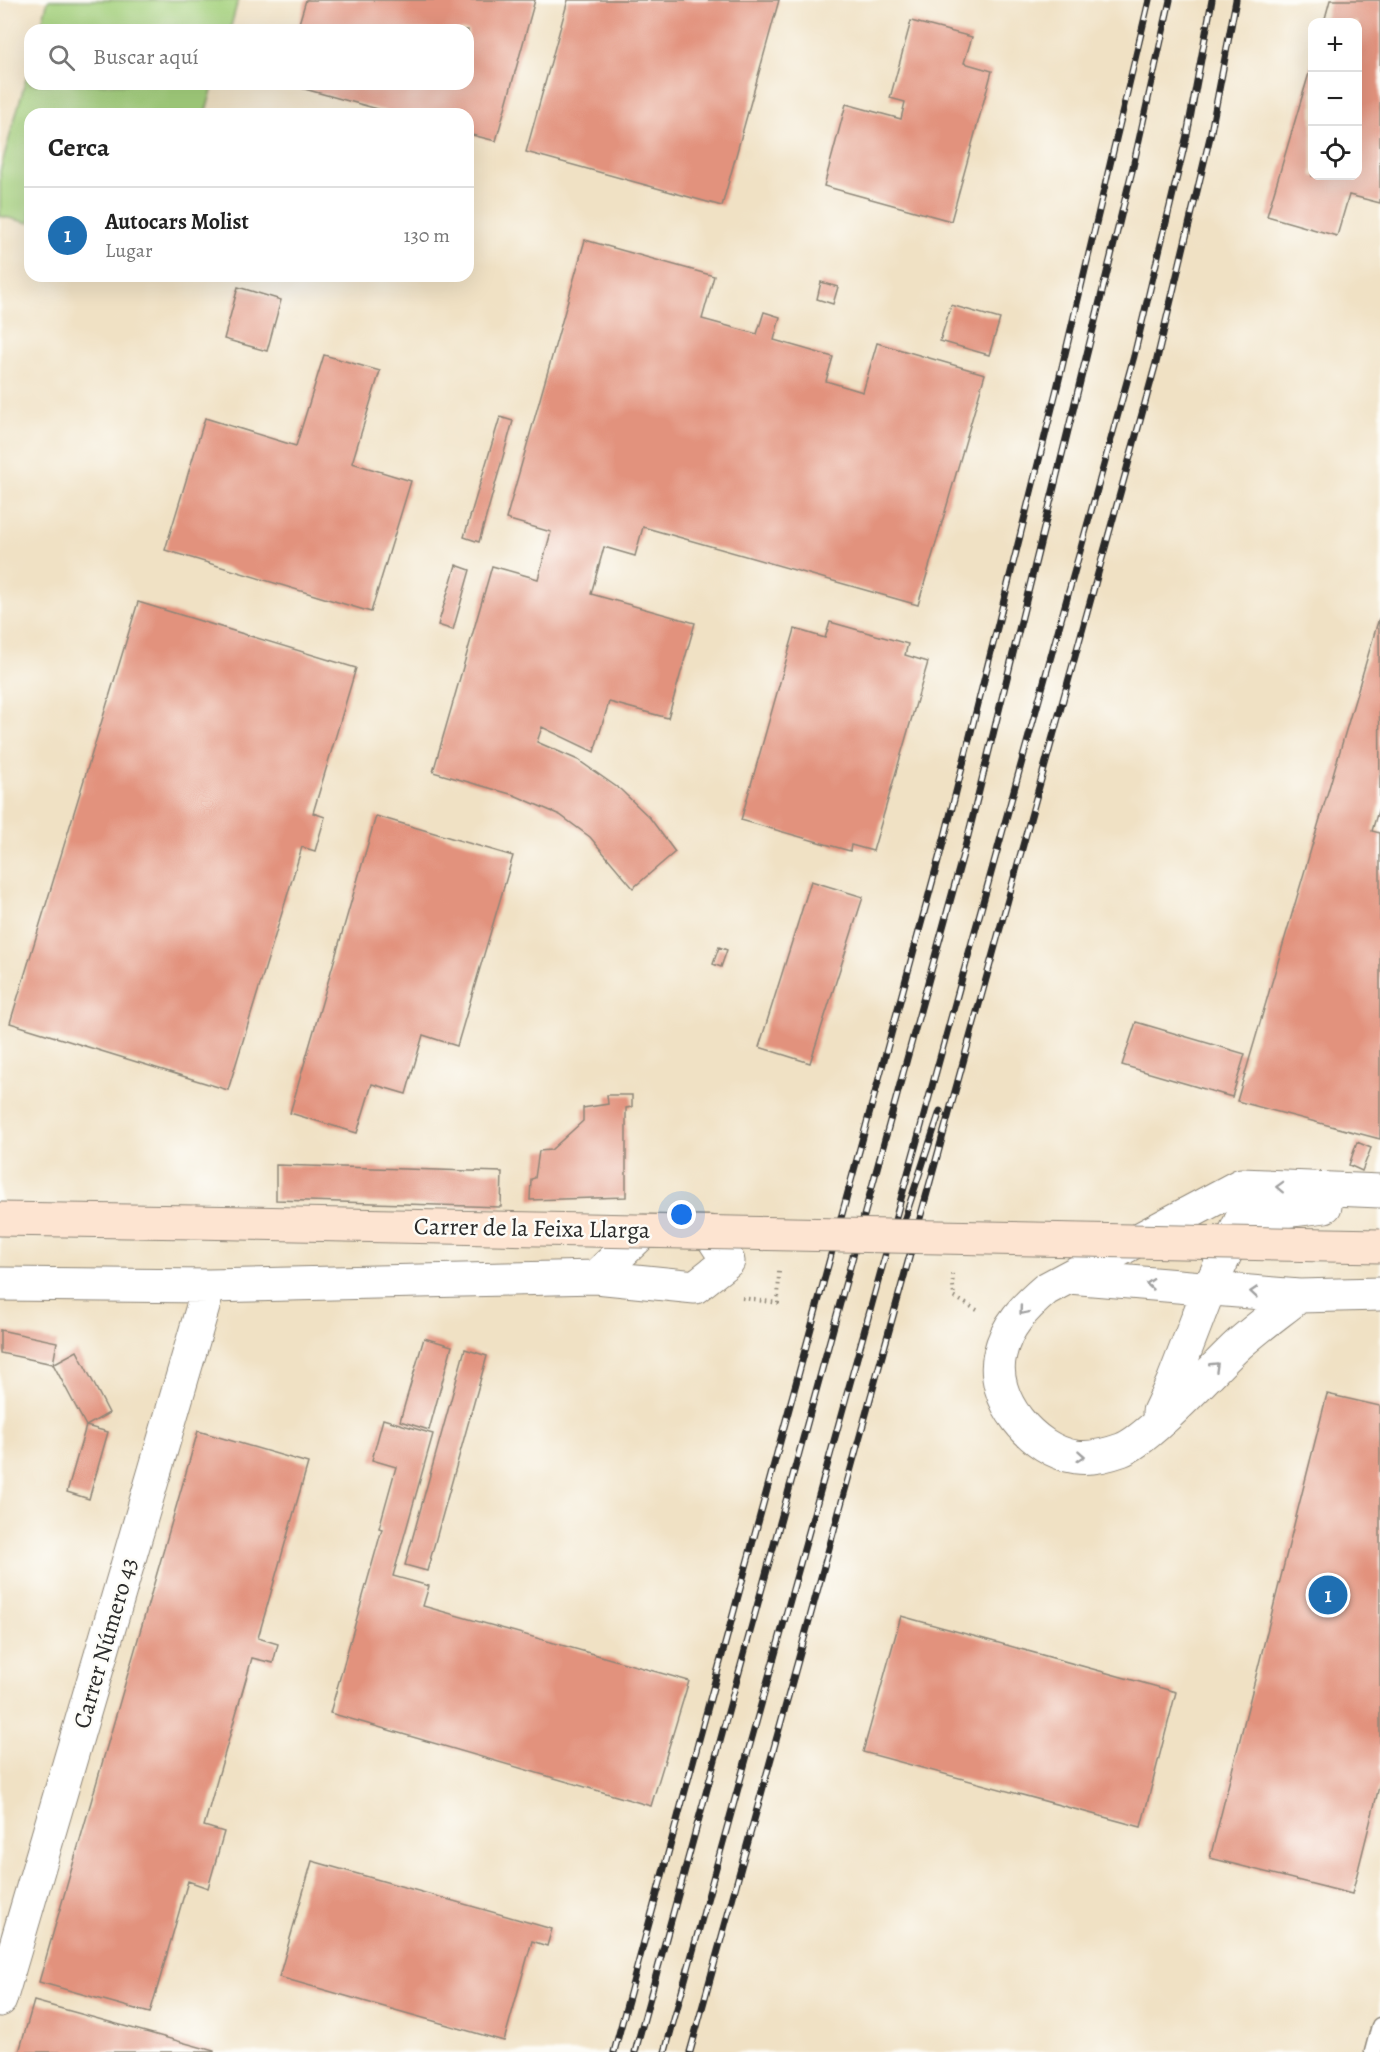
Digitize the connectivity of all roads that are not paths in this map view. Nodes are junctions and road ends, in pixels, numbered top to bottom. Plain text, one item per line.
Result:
1 (1380, 1191) edge
2 (1380, 1205) edge
3 (0, 1219) edge
4 (1380, 1246) edge
5 (596, 1277) dead end
6 (1069, 1277) junction
7 (0, 1284) edge
8 (209, 1286) junction
9 (1209, 1289) junction
10 (1380, 1294) edge
11 (1299, 1296) junction
12 (1143, 1435) junction
13 (0, 2000) edge
14 (1380, 2026) edge
15 (1373, 2052) edge

1 -> 6 street
2 - 9 street
3 - 4 main road, Carrer de la Feixa Llarga, bridge
5 - 8 street, Carrer de la Feixa Llarga
9 -> 6 street
6 -> 12 street
7 - 8 street, Carrer de la Feixa Llarga
8 - 13 street, Carrer Número 43
11 -> 9 street
9 - 12 street
10 - 11 street
12 -> 11 street
14 - 15 lane

